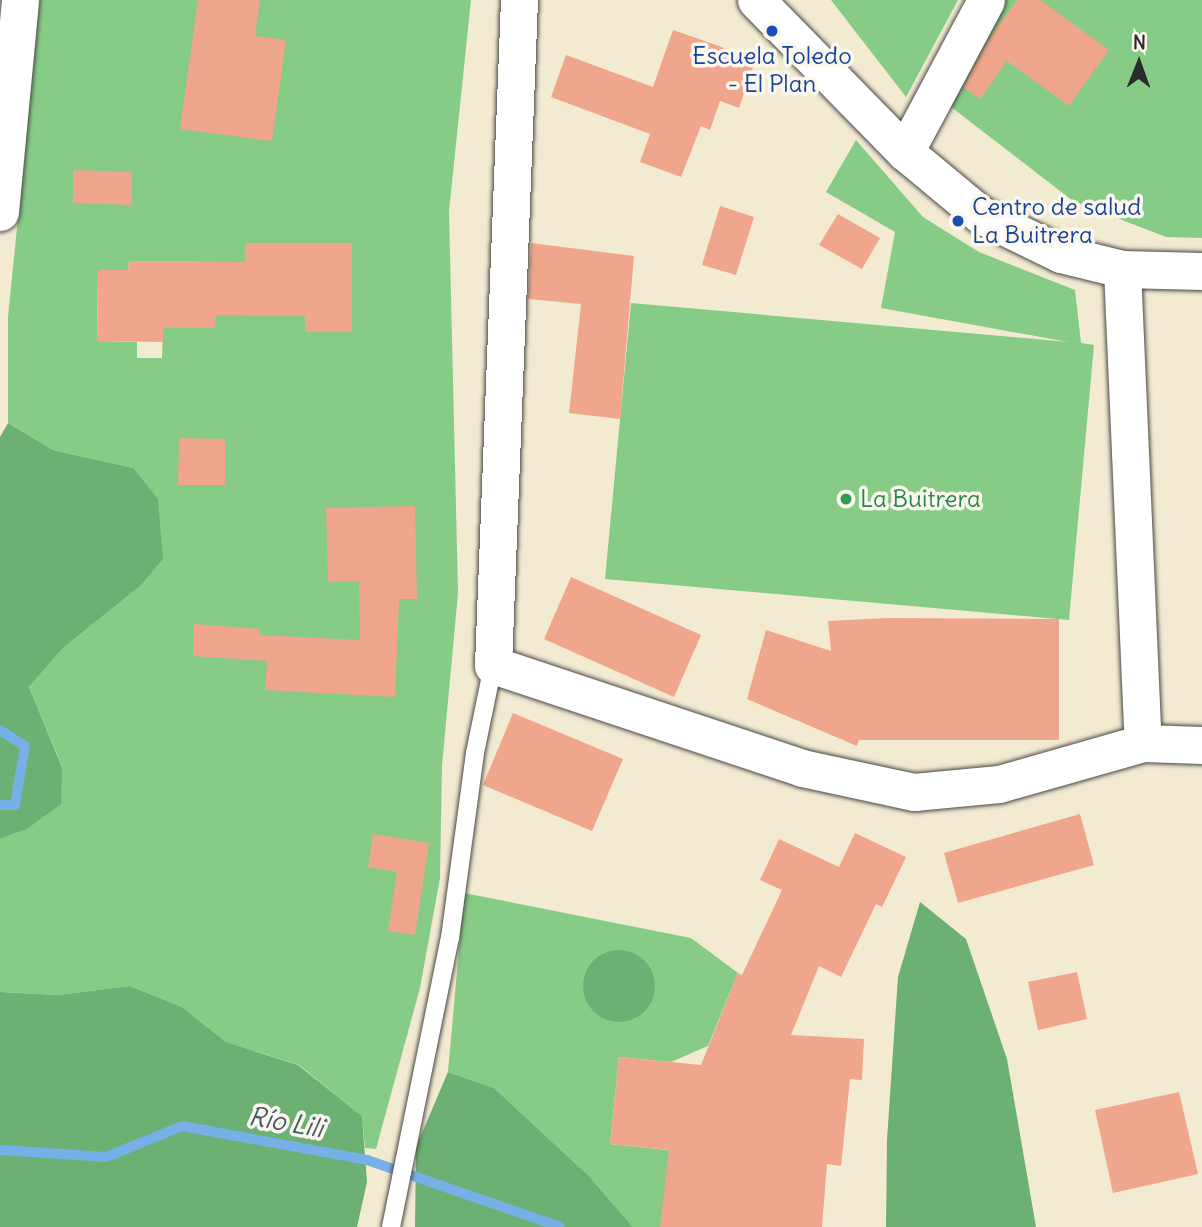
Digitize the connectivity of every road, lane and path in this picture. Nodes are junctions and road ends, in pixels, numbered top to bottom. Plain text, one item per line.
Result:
1 (20, 0) edge
2 (519, 0) edge
3 (756, 0) edge
4 (986, 0) edge
5 (905, 152) junction
6 (0, 212) edge
7 (1122, 269) junction
8 (1202, 271) edge
9 (493, 665) junction
10 (1143, 743) junction
11 (1202, 745) edge
12 (391, 1227) edge

1 - 6 street
2 - 9 street
3 - 5 street
4 - 5 street
5 - 7 street
7 - 8 street
7 - 10 street
9 - 10 street
9 - 12 lane
10 - 11 street

